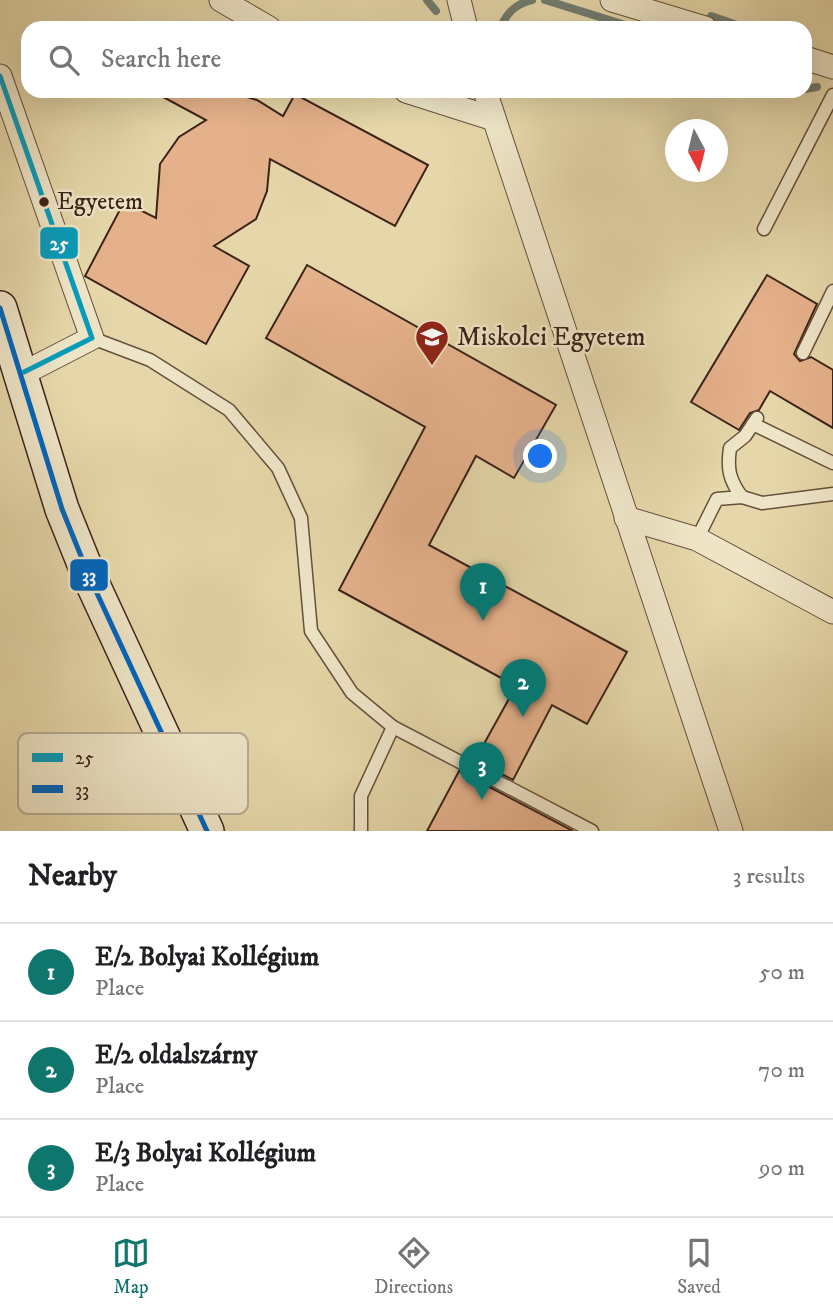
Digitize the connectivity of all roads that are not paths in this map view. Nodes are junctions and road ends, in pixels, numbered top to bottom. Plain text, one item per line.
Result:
1 (220, 0) edge
2 (460, 0) edge
3 (612, 0) edge
4 (257, 21) edge
5 (464, 21) edge
6 (682, 21) edge
7 (812, 60) edge
8 (832, 65) edge
9 (0, 76) edge
10 (833, 95) edge
11 (427, 98) edge
12 (487, 98) edge
13 (494, 120) junction
14 (764, 229) dead end
15 (833, 291) edge
16 (0, 308) edge
17 (92, 338) junction
18 (803, 353) dead end
19 (22, 374) junction
20 (833, 463) edge
21 (833, 494) edge
22 (741, 497) junction
23 (626, 518) junction
24 (697, 539) junction
25 (833, 612) edge
26 (393, 727) junction
27 (162, 733) edge
28 (199, 814) edge
29 (207, 831) edge
30 (361, 831) edge
31 (592, 831) edge
32 (731, 831) edge

1 - 4 street
2 - 5 street
3 - 6 street
7 - 8 street
9 - 17 street
10 - 14 lane
11 - 13 street
12 - 13 street
13 - 23 street
15 - 18 lane
16 - 19 main road
17 - 19 street
17 - 26 lane
19 - 27 main road
20 - 22 lane
21 - 22 lane
22 - 24 lane
23 - 24 street
23 - 32 street
24 - 25 street
26 - 30 lane
26 - 31 lane
28 - 29 main road

